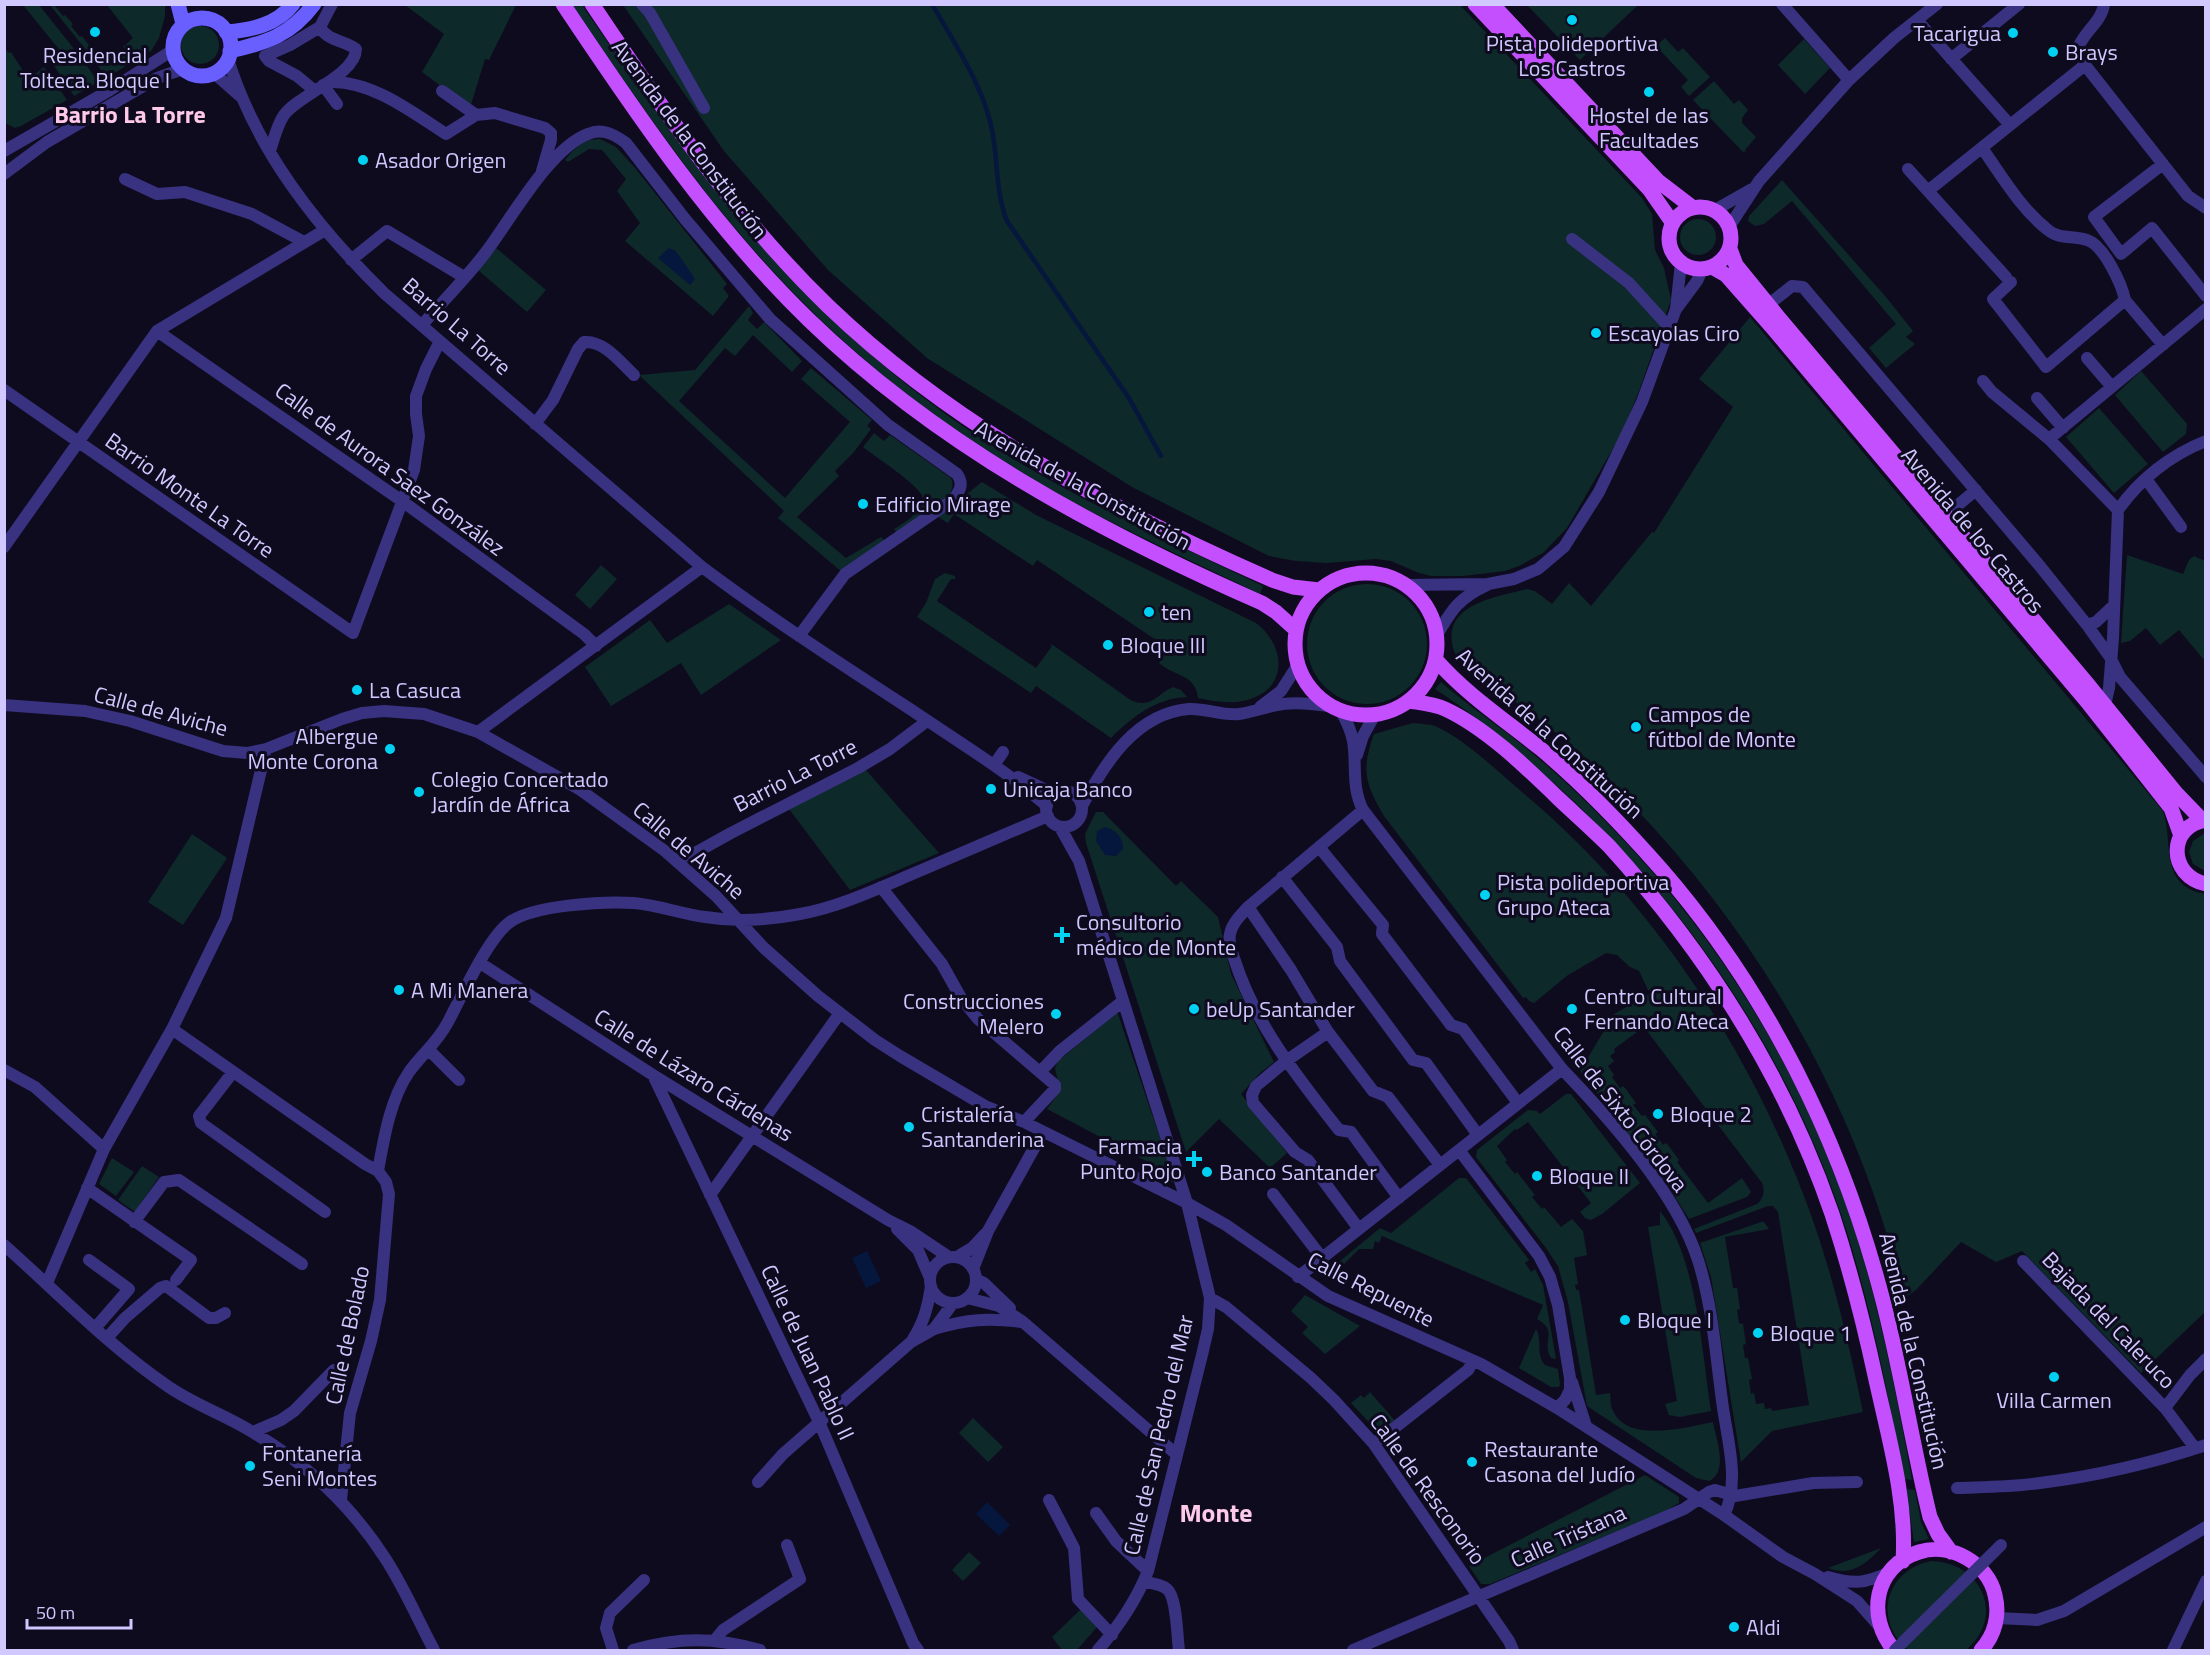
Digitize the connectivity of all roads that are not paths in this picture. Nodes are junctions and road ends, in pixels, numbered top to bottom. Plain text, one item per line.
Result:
1 (178, 4) edge
2 (198, 4) edge
3 (293, 4) edge
4 (314, 4) edge
5 (332, 4) edge
6 (563, 4) edge
7 (592, 4) edge
8 (1475, 4) edge
9 (1492, 4) edge
10 (1782, 4) edge
11 (1937, 4) edge
12 (2019, 4) edge
13 (2104, 4) edge
14 (649, 7) edge
15 (210, 19) junction
16 (1917, 20) junction
17 (183, 24) junction
18 (320, 27) junction
19 (226, 32) junction
20 (173, 50) junction
21 (229, 55) junction
22 (1951, 59) junction
23 (2085, 64) junction
24 (183, 69) junction
25 (214, 73) junction
26 (1850, 80) junction
27 (323, 86) junction
28 (442, 91) dead end
29 (240, 96) junction
30 (338, 104) dead end
31 (704, 108) dead end
32 (476, 115) junction
33 (2010, 125) junction
34 (6, 148) edge
35 (1982, 148) junction
36 (270, 151) junction
37 (23, 159) junction
38 (2163, 164) junction
39 (1908, 170) dead end
40 (542, 173) junction
41 (4, 174) edge
42 (125, 179) dead end
43 (1753, 188) junction
44 (1929, 190) junction
45 (1692, 207) junction
46 (2205, 208) edge
47 (1715, 210) junction
48 (1672, 222) junction
49 (1730, 227) junction
50 (325, 230) junction
51 (1572, 239) dead end
52 (304, 242) junction
53 (1730, 249) junction
54 (351, 260) junction
55 (1681, 263) junction
56 (1707, 269) junction
57 (464, 277) junction
58 (2205, 296) edge
59 (2125, 300) junction
60 (1768, 305) junction
61 (1676, 309) junction
62 (2205, 309) edge
63 (422, 325) junction
64 (1669, 327) junction
65 (157, 331) junction
66 (440, 341) junction
67 (2163, 345) junction
68 (2087, 358) dead end
69 (634, 375) dead end
70 (1983, 381) dead end
71 (2112, 387) junction
72 (4, 390) edge
73 (2037, 398) dead end
74 (535, 424) junction
75 (2062, 428) junction
76 (2049, 439) junction
77 (2205, 441) edge
78 (79, 443) junction
79 (2146, 479) junction
80 (1976, 490) junction
81 (402, 501) junction
82 (2118, 510) junction
83 (1946, 515) junction
84 (2181, 527) dead end
85 (4, 547) edge
86 (702, 567) junction
87 (1488, 584) junction
88 (1404, 585) junction
89 (1319, 590) junction
90 (2113, 606) junction
91 (2087, 625) junction
92 (1295, 629) junction
93 (1437, 635) junction
94 (799, 636) junction
95 (596, 646) junction
96 (2110, 657) junction
97 (1436, 660) junction
98 (1299, 663) junction
99 (1409, 701) junction
100 (4, 705) edge
101 (2105, 705) junction
102 (1337, 709) junction
103 (1254, 710) junction
104 (1374, 716) junction
105 (927, 721) junction
106 (478, 732) junction
107 (266, 748) junction
108 (1003, 752) dead end
109 (1354, 764) junction
110 (999, 768) junction
111 (2205, 777) edge
112 (1097, 778) junction
113 (1072, 793) junction
114 (1055, 794) junction
115 (1082, 806) junction
116 (1363, 810) junction
117 (1047, 811) junction
118 (2204, 820) edge
119 (1076, 822) junction
120 (1060, 827) junction
121 (2181, 836) junction
122 (1319, 847) junction
123 (1079, 861) junction
124 (681, 864) junction
125 (1282, 877) junction
126 (2205, 884) edge
127 (881, 887) junction
128 (1248, 908) junction
129 (738, 920) junction
130 (480, 963) junction
131 (1123, 1001) junction
132 (840, 1013) junction
133 (172, 1029) junction
134 (1328, 1032) junction
135 (429, 1050) junction
136 (1286, 1061) junction
137 (1562, 1069) junction
138 (4, 1070) edge
139 (233, 1072) junction
140 (1040, 1072) junction
141 (653, 1075) junction
142 (459, 1080) dead end
143 (1518, 1104) junction
144 (1024, 1122) junction
145 (1043, 1132) junction
146 (1478, 1136) junction
147 (753, 1137) junction
148 (104, 1149) junction
149 (1459, 1150) junction
150 (1440, 1165) junction
151 (378, 1171) junction
152 (87, 1188) junction
153 (1273, 1194) dead end
154 (710, 1195) junction
155 (1399, 1198) junction
156 (1187, 1203) junction
157 (325, 1212) dead end
158 (888, 1220) junction
159 (134, 1222) junction
160 (1359, 1229) junction
161 (988, 1231) junction
162 (4, 1245) edge
163 (953, 1257) junction
164 (1322, 1258) junction
165 (89, 1260) dead end
166 (2023, 1261) dead end
167 (302, 1264) dead end
168 (975, 1274) junction
169 (1298, 1277) junction
170 (176, 1280) dead end
171 (931, 1282) junction
172 (47, 1283) junction
173 (967, 1298) junction
174 (1210, 1298) junction
175 (953, 1303) junction
176 (225, 1313) dead end
177 (1023, 1322) junction
178 (96, 1327) junction
179 (934, 1329) junction
180 (107, 1338) junction
181 (911, 1342) junction
182 (2205, 1359) edge
183 (1473, 1361) junction
184 (334, 1370) dead end
185 (1570, 1378) junction
186 (1557, 1408) junction
187 (2165, 1408) junction
188 (820, 1424) junction
189 (1586, 1426) junction
190 (253, 1432) junction
191 (1374, 1443) junction
192 (2200, 1446) edge
193 (1176, 1454) junction
194 (758, 1482) dead end
195 (1857, 1482) dead end
196 (1957, 1488) dead end
197 (1730, 1495) junction
198 (1699, 1499) junction
199 (341, 1500) junction
200 (1049, 1500) dead end
201 (1096, 1513) dead end
202 (1724, 1515) junction
203 (2205, 1527) edge
204 (787, 1545) dead end
205 (2001, 1545) dead end
206 (1951, 1552) junction
207 (1903, 1561) junction
208 (1891, 1572) junction
209 (1815, 1574) junction
210 (1146, 1576) junction
211 (644, 1580) dead end
212 (2205, 1581) edge
213 (1479, 1598) junction
214 (1997, 1618) junction
215 (1880, 1627) junction
216 (1112, 1635) junction
217 (714, 1641) junction
218 (434, 1650) edge
219 (613, 1650) edge
220 (633, 1650) edge
221 (760, 1650) edge
222 (918, 1650) edge
223 (1098, 1650) edge
224 (1179, 1650) edge
225 (1353, 1650) edge
226 (1513, 1650) edge
227 (1895, 1650) edge
228 (1981, 1650) edge
229 (2173, 1650) edge

1 - 17 main road
2 - 15 main road
3 - 19 main road
4 - 21 main road
5 - 18 street
6 - 92 main road, Avenida de la Constitución
7 - 89 main road, Avenida de la Constitución
8 - 48 main road
9 - 45 main road
10 - 26 street
11 - 16 street
12 - 22 street
13 - 23 street
14 - 31 street
15 - 17 main road
15 - 19 main road
16 - 22 street
16 - 26 street
17 - 20 main road
18 - 27 street
18 - 27 street
19 - 21 main road, Barrio La Torre
20 - 24 main road
20 - 34 street
21 - 25 main road
21 - 29 street, Barrio La Torre
22 - 33 street
23 - 33 street
23 - 38 street
24 - 25 main road
24 - 37 street
25 - 29 street, Barrio La Torre
26 - 43 street
27 - 30 street
27 - 32 street
27 - 36 street
28 - 32 street
29 - 36 street, Barrio La Torre
32 - 40 street
33 - 35 street
34 - 37 street
35 - 44 street
35 - 59 street
36 - 50 street, Barrio La Torre
37 - 41 street
38 - 46 street
38 - 58 street
39 - 44 street
40 - 57 street
40 - 94 street
42 - 52 street
43 - 47 street
43 - 49 street
44 - 59 street
45 - 47 main road
45 - 48 main road
47 - 49 main road
48 - 55 main road
49 - 53 main road
50 - 52 street
50 - 54 street, Barrio La Torre
51 - 64 street
52 - 65 street
53 - 56 main road
53 - 60 main road, Avenida de los Castros
54 - 57 street, Barrio La Torre
54 - 63 street, Barrio La Torre
55 - 56 main road
55 - 61 street
56 - 61 street
56 - 121 main road, Avenida de los Castros
57 - 63 street
59 - 67 street
60 - 80 street, Avenida de los Castros
60 - 83 main road, Avenida de los Castros
61 - 64 street
62 - 67 street
63 - 66 street, Barrio La Torre
64 - 87 street
65 - 78 street
65 - 81 street, Calle de Aurora Saez González
66 - 74 street, Barrio La Torre
66 - 81 street
67 - 71 street
68 - 71 street
69 - 74 street
70 - 76 street
71 - 75 street
72 - 78 street, Barrio Monte La Torre
73 - 75 street
74 - 86 street, Barrio La Torre
75 - 76 street
76 - 82 street
77 - 79 street
78 - 81 street, Barrio Monte La Torre
78 - 85 street
79 - 82 street
79 - 84 street
80 - 83 street, Avenida de los Castros
80 - 91 street, Avenida de los Castros
81 - 95 street, Calle de Aurora Saez González
82 - 90 street
83 - 101 main road, Avenida de los Castros
86 - 94 street, Barrio La Torre
86 - 95 street
87 - 88 street
87 - 93 street
88 - 89 main road
88 - 93 main road
89 - 92 main road
90 - 91 street
90 - 96 street
91 - 96 street, Avenida de los Castros
92 - 98 main road
93 - 97 main road
94 - 105 street, Barrio La Torre
95 - 106 street
96 - 101 street
96 - 111 street, Avenida de los Castros
97 - 99 main road
97 - 206 main road, Avenida de la Constitución
98 - 102 main road
98 - 103 street
99 - 104 main road
99 - 207 main road, Avenida de la Constitución
100 - 107 street, Calle de Aviche
101 - 118 main road, Avenida de los Castros
102 - 103 street
102 - 104 main road
102 - 109 street, Calle de Sixto Córdova
103 - 112 street
104 - 109 street, Calle de Sixto Córdova
105 - 110 street, Barrio La Torre
105 - 124 street, Barrio La Torre
106 - 107 street, Calle de Aviche
106 - 124 street, Calle de Aviche
107 - 133 street
108 - 110 street
109 - 116 street, Calle de Sixto Córdova
110 - 114 street, Barrio La Torre
110 - 117 street, Barrio La Torre
112 - 113 street
112 - 115 street
113 - 114 street, Barrio La Torre
113 - 115 street
114 - 117 street
115 - 119 street
116 - 122 street
116 - 137 street, Calle de Sixto Córdova
117 - 120 street, Barrio La Torre
117 - 127 street, Calle de Aviche
118 - 121 main road
119 - 120 street
119 - 123 street
120 - 123 street
121 - 126 main road
122 - 125 street
122 - 143 street
123 - 131 street
124 - 129 street, Calle de Aviche
125 - 128 street
125 - 146 street
127 - 129 street, Calle de Aviche
127 - 140 street
128 - 134 street
128 - 136 street
129 - 130 street, Calle de Aviche
129 - 132 street, Calle Repuente
130 - 135 street
130 - 141 street, Calle de Lázaro Cárdenas
131 - 140 street
131 - 156 street
132 - 144 street, Calle Repuente
132 - 147 street
133 - 139 street
133 - 148 street
134 - 136 street
134 - 150 street
135 - 142 street
135 - 151 street
136 - 155 street
136 - 160 street
137 - 143 street
137 - 197 street, Calle de Sixto Córdova
138 - 148 street
139 - 151 street
139 - 157 street
140 - 144 street
141 - 147 street, Calle de Lázaro Cárdenas
141 - 154 street, Calle de Juan Pablo II
143 - 146 street
144 - 145 street, Calle Repuente
145 - 156 street, Calle Repuente
145 - 161 street
146 - 149 street
147 - 154 street
147 - 158 street, Calle de Lázaro Cárdenas
148 - 152 street
149 - 150 street
149 - 185 street
150 - 155 street
151 - 199 street, Calle de Bolado
152 - 159 street
152 - 172 street
153 - 164 street
154 - 188 street, Calle de Juan Pablo II
155 - 160 street
156 - 169 street, Calle Repuente
156 - 174 street, Calle de San Pedro del Mar
158 - 163 street, Calle de Lázaro Cárdenas
158 - 171 street, Calle de Lázaro Cárdenas
159 - 167 street
159 - 170 street
160 - 164 street
161 - 163 street
161 - 168 street
162 - 172 street
163 - 168 street
163 - 171 street
164 - 169 street
165 - 178 street
166 - 187 street, Bajada del Caleruco
168 - 173 street
168 - 177 street
169 - 183 street, Calle Repuente
171 - 175 street
171 - 181 street
172 - 178 street
173 - 175 street
173 - 177 street
174 - 191 street, Calle de Resconorio
174 - 193 street, Calle de San Pedro del Mar
175 - 179 street
176 - 180 street
177 - 179 street
177 - 193 street
178 - 180 street
179 - 181 street
180 - 190 street
181 - 188 street
182 - 187 street, Bajada del Caleruco
183 - 186 street, Calle Repuente
183 - 191 street
184 - 190 street, Calle de Bolado
185 - 186 street
185 - 189 street
186 - 189 street, Calle Repuente
187 - 192 street, Bajada del Caleruco
188 - 194 street
188 - 222 street, Calle de Juan Pablo II
189 - 198 street, Calle Repuente
190 - 199 street
191 - 213 street, Calle de Resconorio
192 - 196 street, Bajada del Caleruco
193 - 210 street, Calle de San Pedro del Mar
195 - 197 street
197 - 198 street
197 - 202 street, Calle de Sixto Córdova
198 - 202 street, Calle Repuente
198 - 213 street, Calle Tristana
199 - 218 street
200 - 216 street
201 - 210 street, Calle de San Pedro del Mar
202 - 209 street, Calle Repuente
203 - 214 street
204 - 217 street
205 - 227 street, bridge
206 - 207 main road
206 - 214 main road
207 - 208 main road
208 - 209 street, Calle Repuente
208 - 215 main road
209 - 215 street, Calle Repuente
210 - 216 street, Calle de San Pedro del Mar
210 - 224 street, Calle de San Pedro del Mar
211 - 219 street
212 - 229 street
213 - 225 street, Calle Tristana
213 - 226 street, Calle de Resconorio
214 - 228 main road
215 - 227 main road
216 - 223 street, Calle de San Pedro del Mar
217 - 220 street
217 - 221 street

